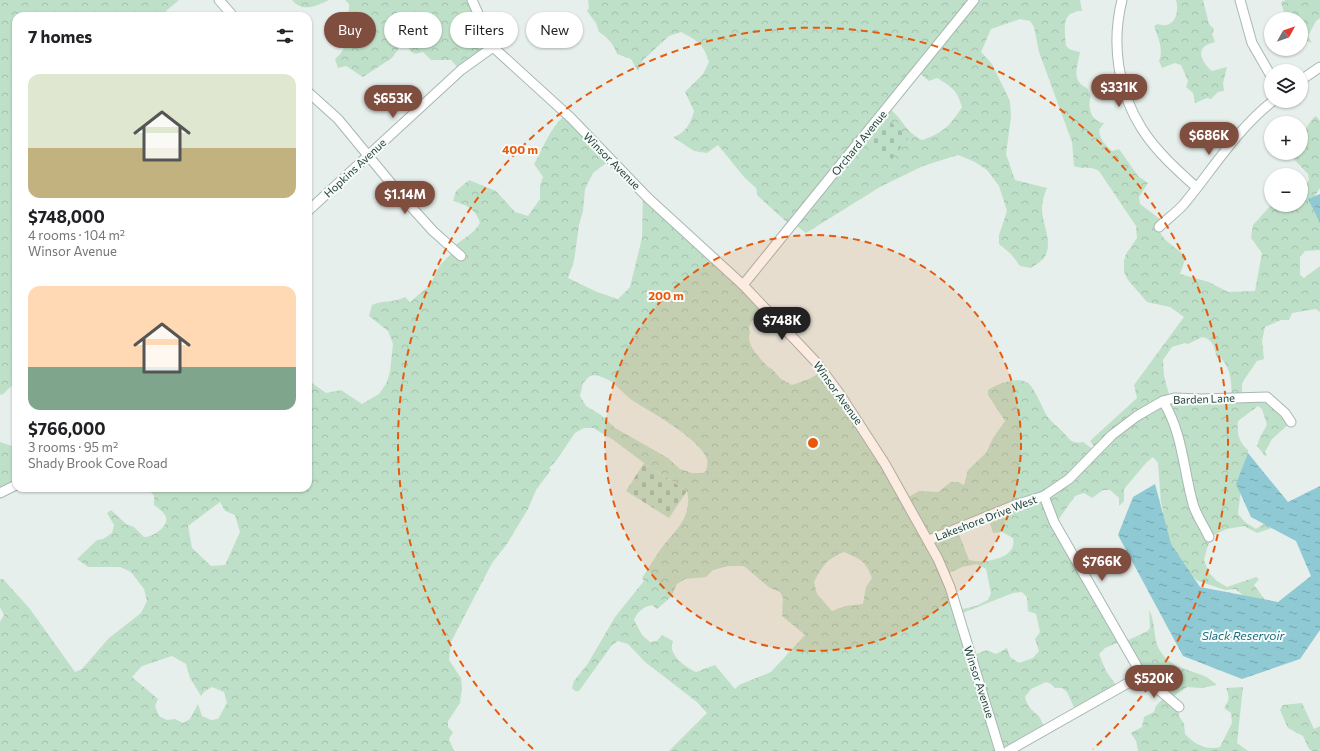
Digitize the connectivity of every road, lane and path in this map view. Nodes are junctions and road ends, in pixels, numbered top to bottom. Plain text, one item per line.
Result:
1 (219, 0) edge
2 (472, 0) edge
3 (974, 0) edge
4 (1122, 0) edge
5 (1240, 0) edge
6 (230, 12) edge
7 (477, 12) edge
8 (492, 48) edge
9 (494, 48) edge
10 (1264, 64) edge
11 (1320, 67) edge
12 (1308, 75) edge
13 (312, 96) edge
14 (1265, 108) edge
15 (369, 155) junction
16 (1196, 187) junction
17 (312, 207) edge
18 (1159, 227) dead end
19 (461, 256) dead end
20 (743, 285) junction
21 (1163, 401) junction
22 (1291, 422) dead end
23 (12, 487) edge
24 (0, 493) edge
25 (1044, 496) junction
26 (1210, 537) dead end
27 (929, 540) junction
28 (1142, 675) junction
29 (1179, 707) dead end
30 (1000, 751) edge
31 (1008, 751) edge

1 - 6 street
2 - 7 street, Winsor Avenue
3 - 20 street, Orchard Avenue
4 - 16 street
5 - 10 street
8 - 15 street, Hopkins Avenue
9 - 20 street, Winsor Avenue
11 - 12 street
13 - 15 street
14 - 16 street
15 - 17 street, Hopkins Avenue
15 - 19 street
16 - 18 street
20 - 27 street, Winsor Avenue
21 - 22 street, Barden Lane
21 - 25 street, Barden Lane
21 - 26 street
23 - 24 street
25 - 27 street, Lakeshore Drive West
25 - 28 street
27 - 30 street, Winsor Avenue
28 - 29 street
28 - 31 street

